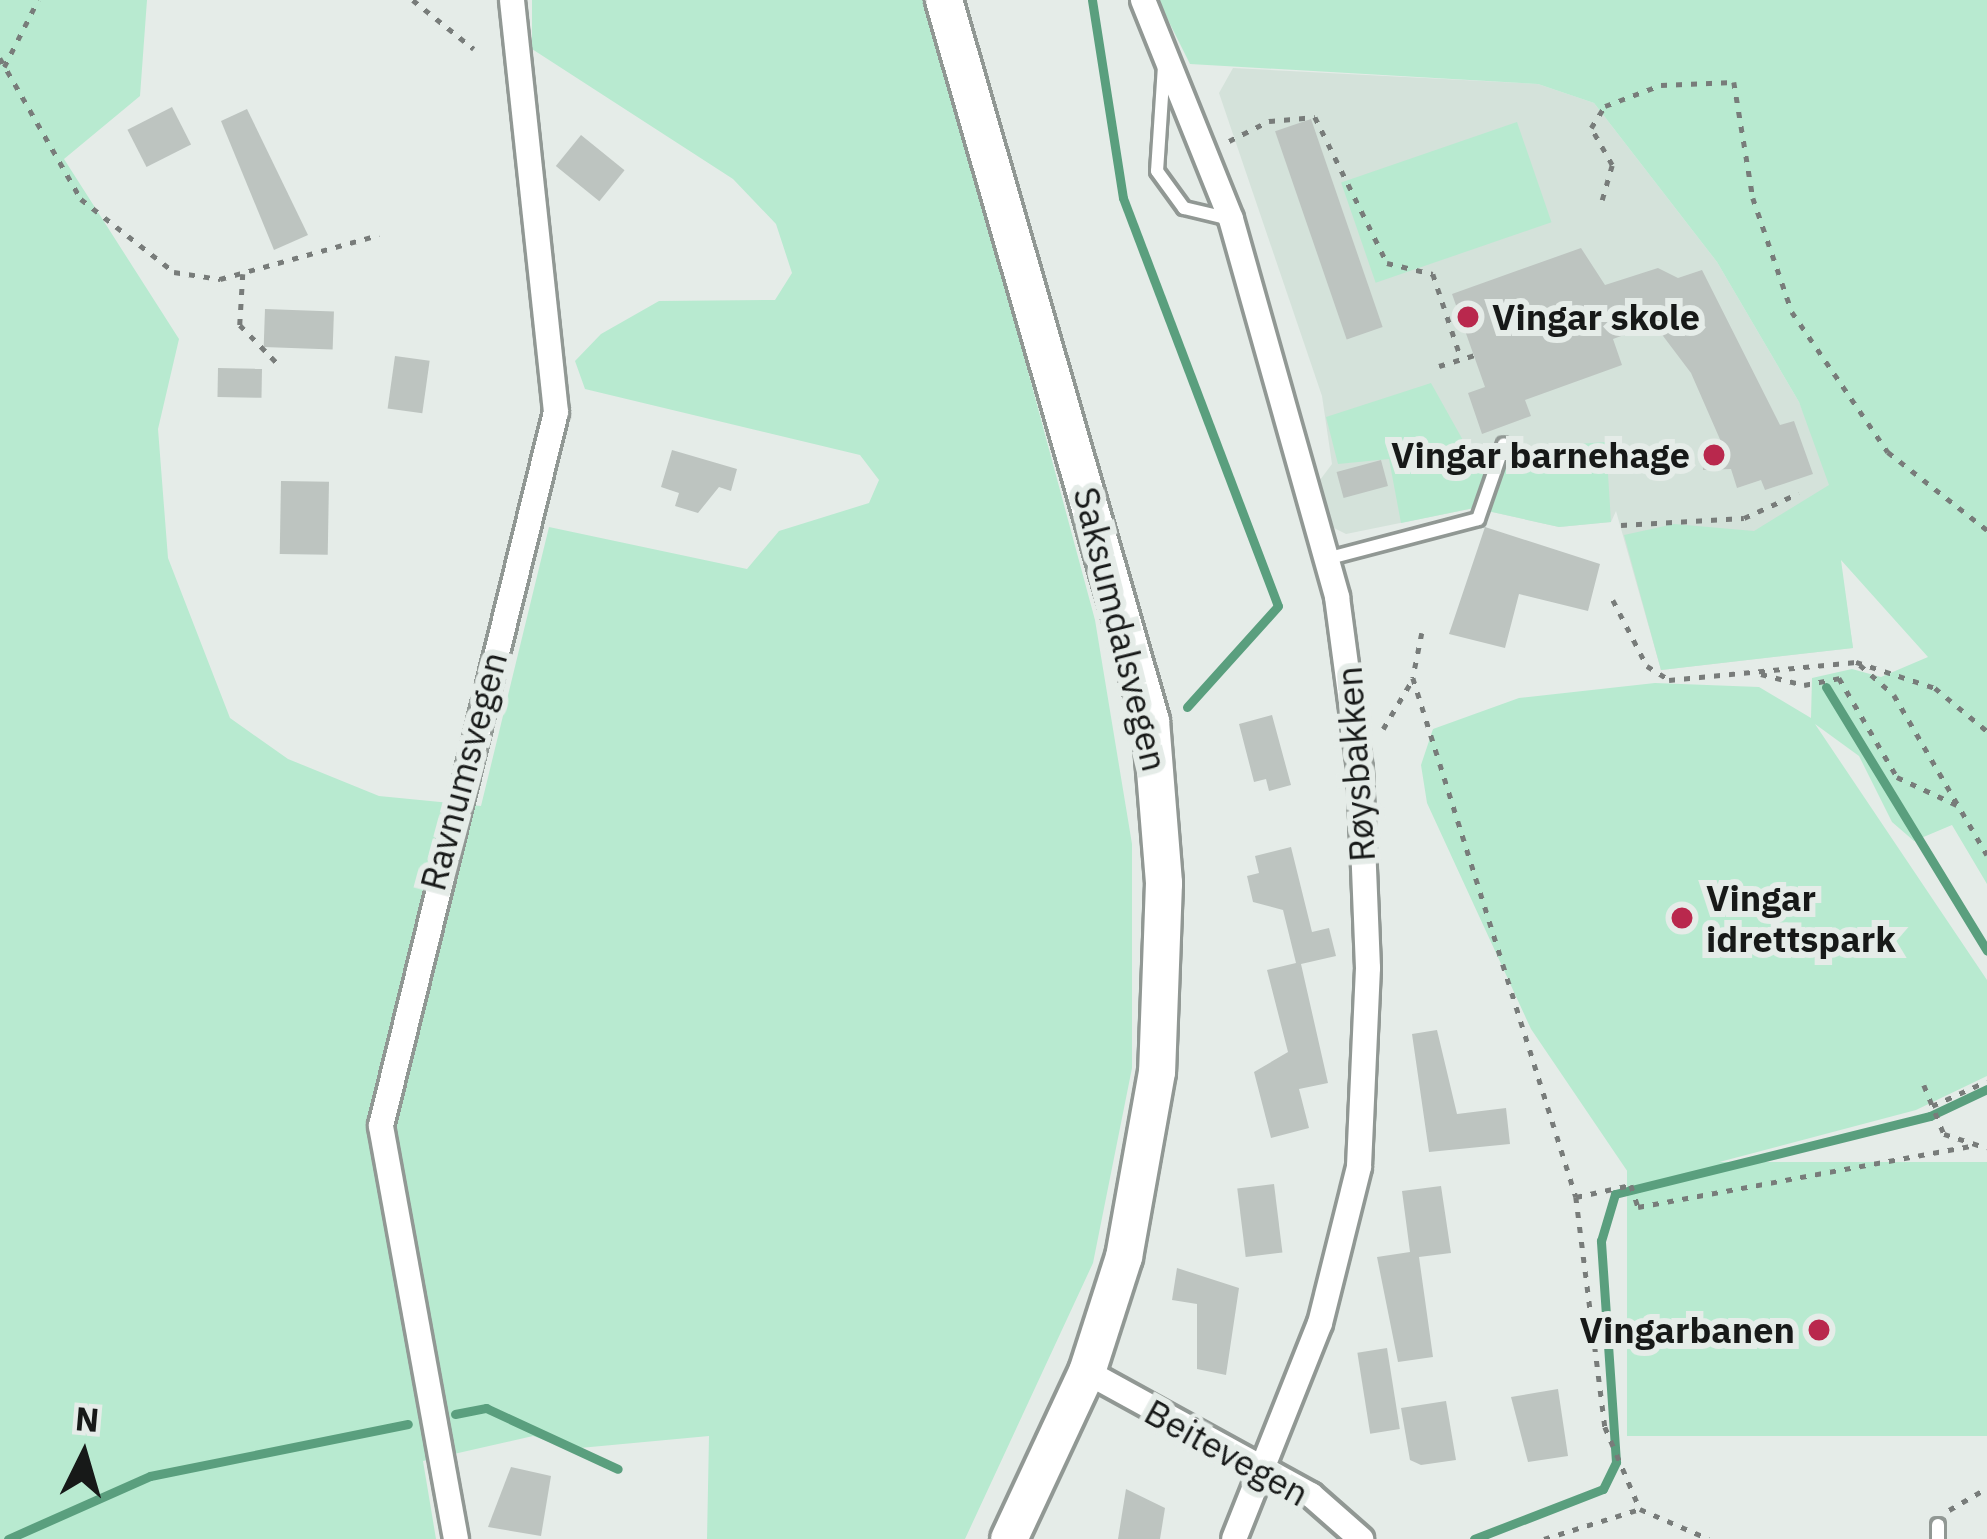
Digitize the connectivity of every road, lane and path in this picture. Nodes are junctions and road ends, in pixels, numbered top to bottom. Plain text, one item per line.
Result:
1 (38, 0) edge
2 (413, 0) edge
3 (512, 0) edge
4 (944, 0) edge
5 (1143, 0) edge
6 (474, 49) dead end
7 (1166, 53) junction
8 (0, 58) edge
9 (4, 67) junction
10 (1208, 152) junction
11 (1602, 200) dead end
12 (1231, 219) junction
13 (379, 235) dead end
14 (242, 274) junction
15 (1474, 355) dead end
16 (1461, 358) junction
17 (1439, 366) dead end
18 (281, 367) dead end
19 (1504, 444) dead end
20 (1799, 493) dead end
21 (1621, 525) dead end
22 (1987, 530) edge
23 (1326, 559) junction
24 (1613, 600) dead end
25 (1422, 633) dead end
26 (1856, 662) junction
27 (1756, 672) junction
28 (1413, 678) junction
29 (1987, 731) edge
30 (1356, 732) junction
31 (1957, 805) junction
32 (1987, 855) edge
33 (1987, 1081) edge
34 (1924, 1085) dead end
35 (1934, 1111) junction
36 (1977, 1145) junction
37 (1987, 1148) edge
38 (1576, 1197) junction
39 (1087, 1372) junction
40 (1259, 1464) junction
41 (1987, 1488) edge
42 (1640, 1509) junction
43 (1938, 1532) edge
44 (456, 1539) edge
45 (1009, 1539) edge
46 (1234, 1539) edge
47 (1361, 1539) edge
48 (1544, 1539) edge
49 (1708, 1539) edge

1 - 9 path
2 - 6 path
3 - 44 street, Ravnumsvegen
4 - 39 main road, Saksumdalsvegen
5 - 7 street, Røysbakken
7 - 10 street, Røysbakken
7 - 12 lane
8 - 9 path
9 - 14 path
10 - 12 street, Røysbakken
10 - 16 path
11 - 22 path
12 - 23 street, Røysbakken
13 - 14 path
14 - 18 path
15 - 16 path
16 - 17 path
19 - 23 lane
20 - 21 path
23 - 30 street, Røysbakken
24 - 27 path
25 - 28 path
26 - 27 path
26 - 29 path
26 - 31 path
27 - 31 path
28 - 30 path
28 - 38 path
30 - 40 street, Røysbakken
31 - 32 path
33 - 35 path
34 - 35 path
35 - 36 path
36 - 37 path
36 - 38 path
38 - 42 path
39 - 40 street, Beitevegen
39 - 45 main road, Saksumdalsvegen
40 - 46 street, Røysbakken
40 - 47 street, Beitevegen
41 - 43 path
42 - 48 path
42 - 49 path

